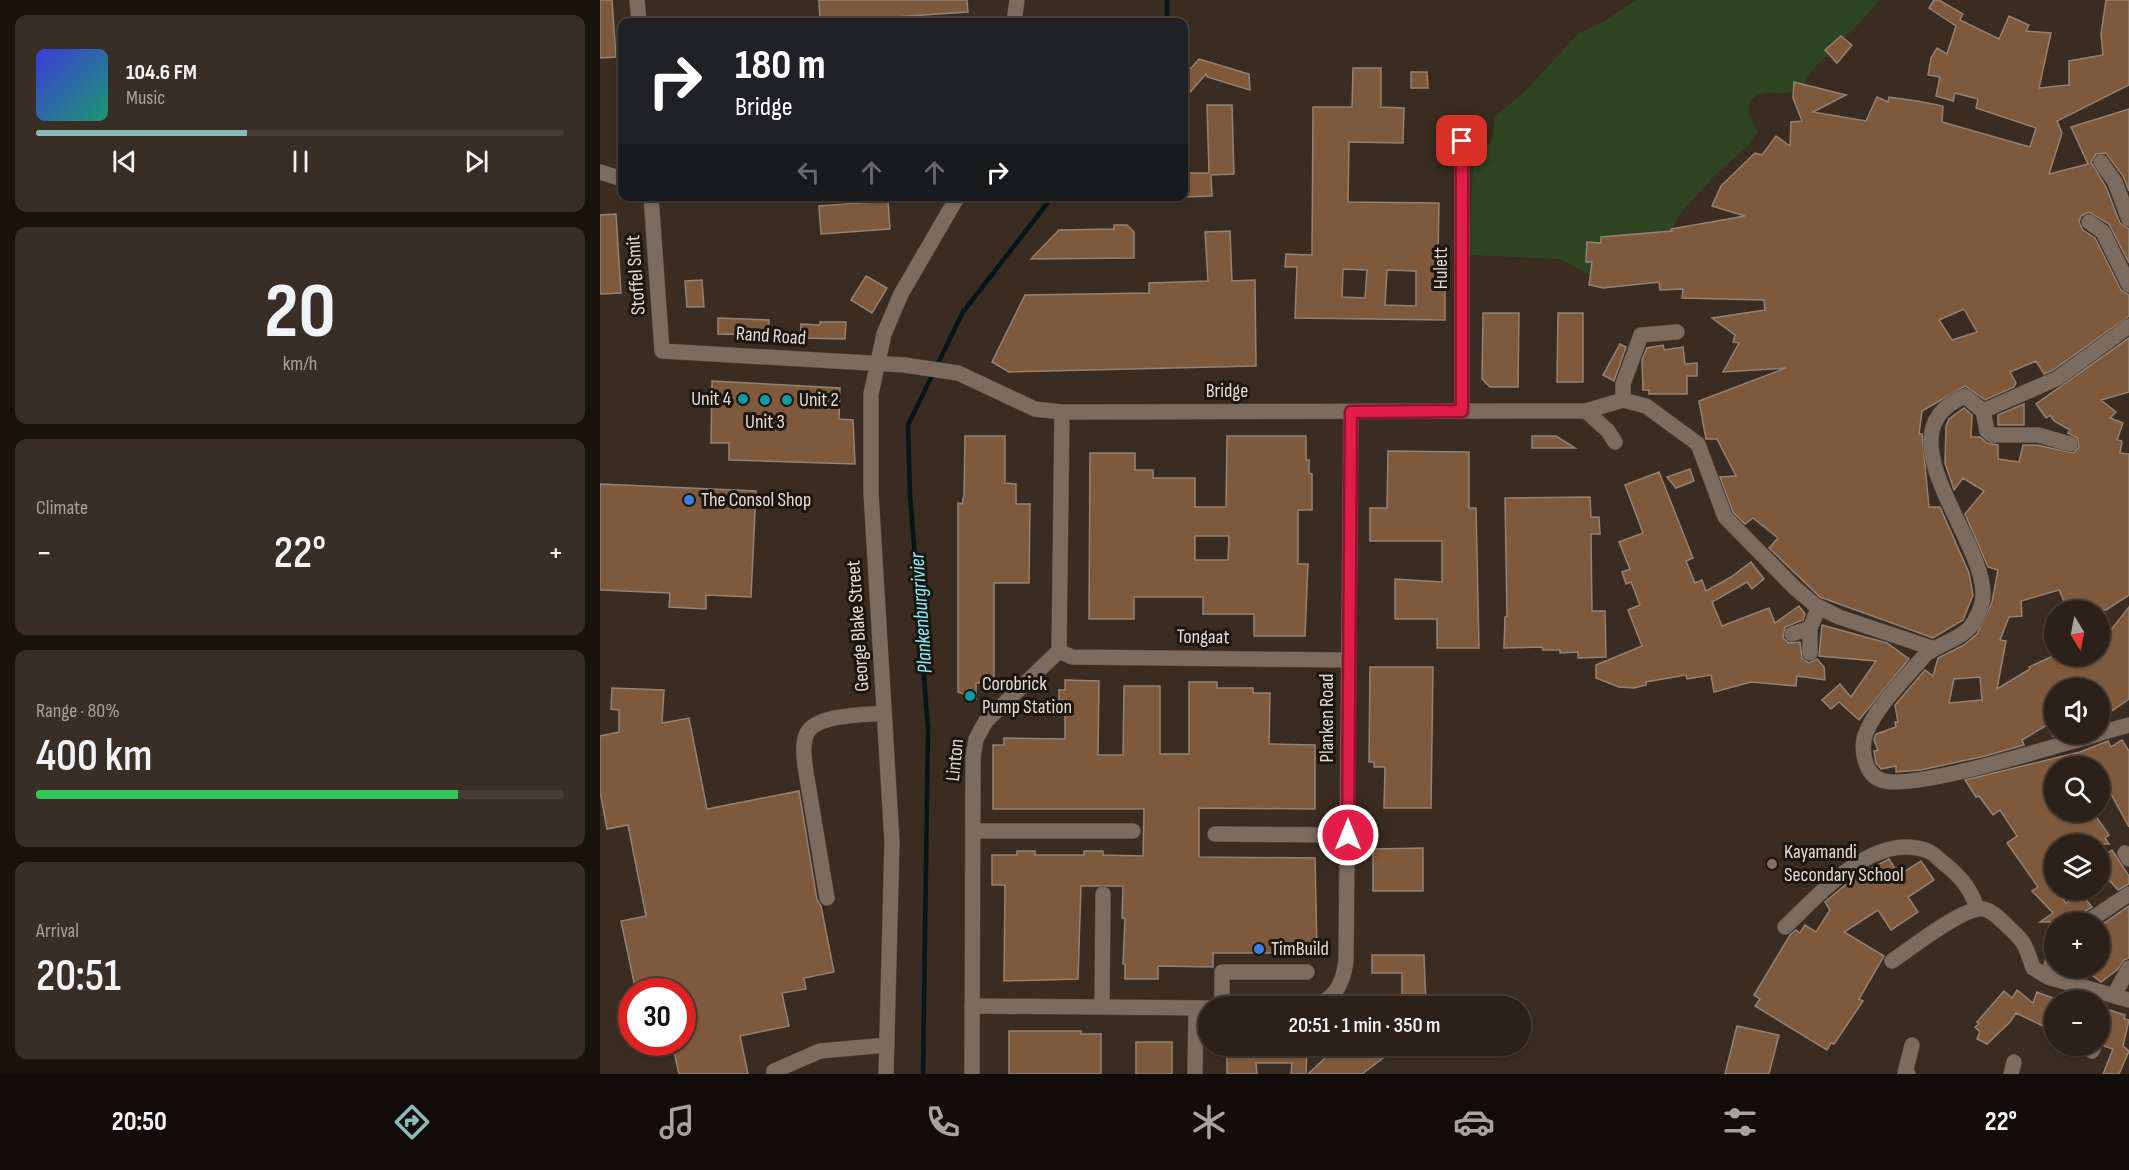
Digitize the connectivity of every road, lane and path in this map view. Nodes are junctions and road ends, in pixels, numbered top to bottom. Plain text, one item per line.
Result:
1 (637, 0) edge
2 (1017, 0) edge
3 (639, 18) edge
4 (1015, 18) edge
5 (1462, 125) dead end
6 (2101, 162) dead end
7 (600, 172) edge
8 (618, 177) edge
9 (2124, 189) edge
10 (651, 201) edge
11 (955, 201) edge
12 (2129, 219) edge
13 (2089, 222) dead end
14 (2129, 285) edge
15 (2129, 326) edge
16 (1677, 332) dead end
17 (663, 351) joint
18 (877, 364) junction
19 (1623, 400) junction
20 (1462, 411) junction
21 (1586, 411) junction
22 (1983, 411) junction
23 (1062, 412) junction
24 (1351, 412) junction
25 (1615, 442) dead end
26 (2070, 444) dead end
27 (1819, 607) junction
28 (1810, 628) junction
29 (1792, 634) dead end
30 (1932, 648) junction
31 (1059, 651) junction
32 (1809, 653) dead end
33 (1348, 660) junction
34 (884, 713) junction
35 (2129, 725) edge
36 (2110, 730) edge
37 (2059, 744) edge
38 (973, 831) junction
39 (1133, 831) dead end
40 (1215, 834) dead end
41 (1348, 835) junction
42 (1103, 894) dead end
43 (2129, 894) edge
44 (827, 898) dead end
45 (1977, 909) junction
46 (2102, 912) edge
47 (1785, 927) dead end
48 (1892, 961) dead end
49 (2129, 968) edge
50 (1307, 972) dead end
51 (2044, 975) edge
52 (2051, 978) edge
53 (2076, 986) junction
54 (2074, 990) edge
55 (1222, 996) edge
56 (1333, 996) edge
57 (2122, 997) edge
58 (972, 1006) junction
59 (1102, 1007) junction
60 (1198, 1008) edge
61 (887, 1045) junction
62 (1912, 1045) dead end
63 (1198, 1046) edge
64 (774, 1074) edge
65 (886, 1074) edge
66 (972, 1074) edge
67 (1195, 1074) edge
68 (1908, 1074) edge

1 - 3 street
2 - 4 street
5 - 20 street, Hulett
6 - 9 street
7 - 8 street
9 - 12 street
10 - 17 street, Stoffel Smit
11 - 18 street, George Blake Street
13 - 14 street
15 - 22 street
16 - 19 street
17 - 18 street, Rand Road
18 - 23 street, Bridge
18 - 34 street, George Blake Street
19 - 21 street, Bridge
19 - 27 street
20 - 21 street, Bridge
20 - 24 street, Bridge
21 - 25 street
22 - 26 street
22 - 30 street
23 - 24 street, Bridge
23 - 31 street
24 - 33 street, Planken Road
27 - 28 street
27 - 30 street
28 - 29 street
28 - 32 street
30 - 37 street
31 - 33 street, Tongaat
31 - 38 street, Linton
33 - 41 street, Planken Road
34 - 44 street
34 - 61 street, George Blake Street
35 - 36 street
38 - 39 street
38 - 58 street, Linton
40 - 41 street
41 - 56 street, Planken Road
42 - 59 street
43 - 46 street
45 - 47 street
45 - 48 street
45 - 51 street
49 - 57 street
50 - 55 street
52 - 53 street
53 - 54 street
53 - 57 street
58 - 59 street
58 - 66 street, Linton
59 - 60 street
61 - 64 street
61 - 65 street, George Blake Street
62 - 68 street
63 - 67 street

